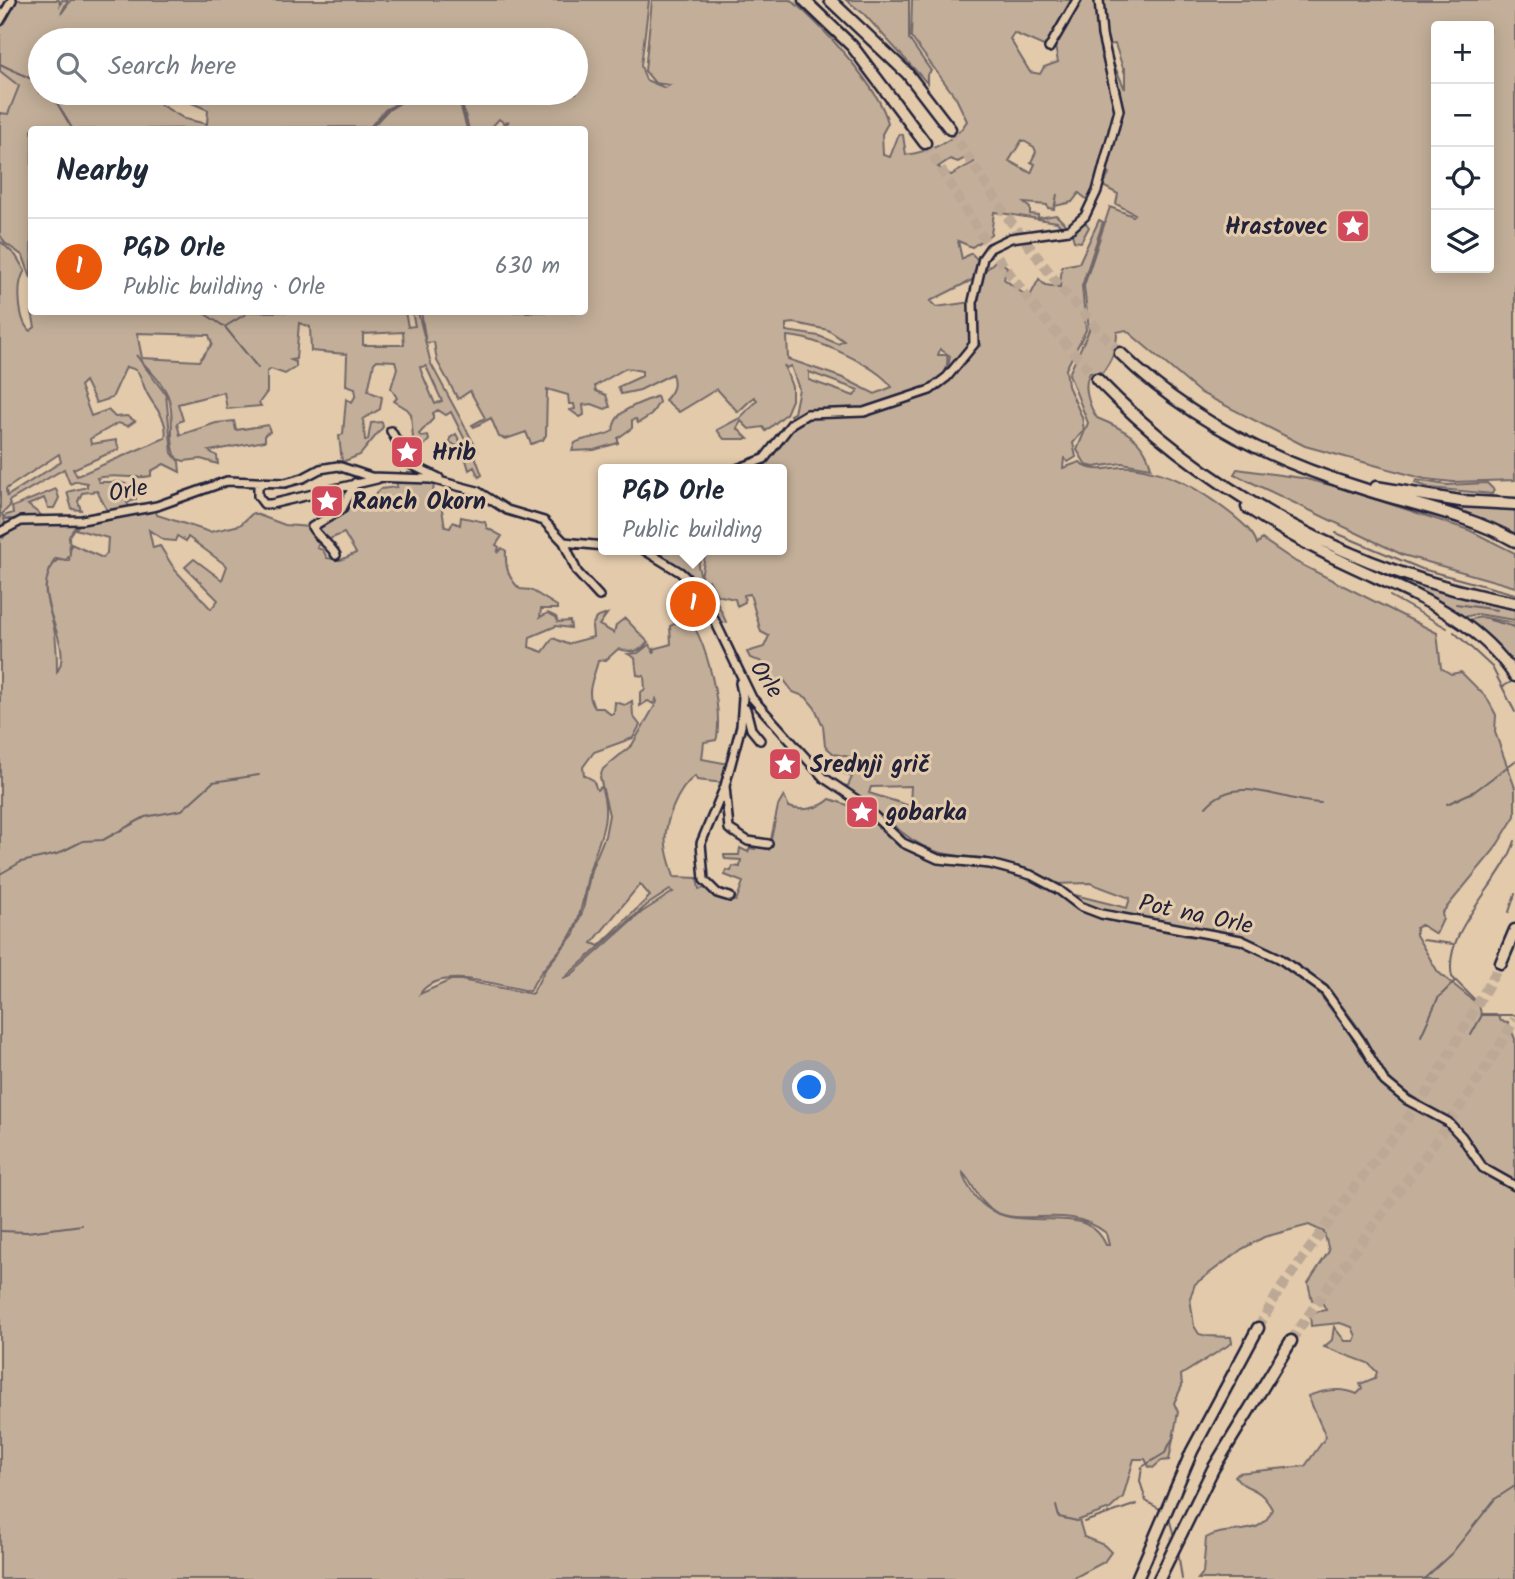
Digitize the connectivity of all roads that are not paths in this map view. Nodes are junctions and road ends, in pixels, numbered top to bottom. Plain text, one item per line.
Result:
1 (12, 0) edge
2 (804, 0) edge
3 (830, 0) edge
4 (1077, 0) edge
5 (1098, 0) edge
6 (0, 21) edge
7 (1049, 48) dead end
8 (950, 129) tunnel mouth
9 (925, 143) tunnel mouth
10 (1120, 353) tunnel mouth
11 (1097, 379) tunnel mouth
12 (391, 430) dead end
13 (761, 464) edge
14 (1311, 472) junction
15 (391, 477) junction
16 (1217, 481) junction
17 (263, 482) junction
18 (446, 482) junction
19 (355, 483) junction
20 (1515, 504) edge
21 (0, 532) edge
22 (1515, 541) edge
23 (564, 542) junction
24 (598, 545) edge
25 (337, 555) dead end
26 (652, 555) edge
27 (599, 596) dead end
28 (1515, 603) edge
29 (1515, 676) edge
30 (746, 698) junction
31 (760, 740) dead end
32 (725, 786) junction
33 (876, 819) joint
34 (768, 844) dead end
35 (730, 897) dead end
36 (1515, 930) edge
37 (1501, 963) tunnel mouth
38 (1515, 1186) edge
39 (1258, 1328) tunnel mouth
40 (1291, 1341) tunnel mouth
41 (1137, 1579) edge
42 (1159, 1579) edge

1 - 6 street
2 - 9 highway
3 - 8 highway
4 - 7 street
5 - 13 street
10 - 14 highway
11 - 16 highway
12 - 18 street
14 - 20 highway
14 - 22 highway
15 - 17 street, Orle
15 - 18 street, Orle
15 - 19 street, Orle
16 - 28 highway
16 - 29 highway
17 - 19 street, Orle
17 - 21 street, Orle
18 - 23 street, Orle
19 - 25 street
23 - 24 street
23 - 27 street
26 - 30 street, Orle
30 - 31 street
30 - 32 street
30 - 33 street, Orle
32 - 34 street
32 - 35 street
33 - 38 street, Pot na Orle
36 - 37 highway
39 - 41 highway
40 - 42 highway

